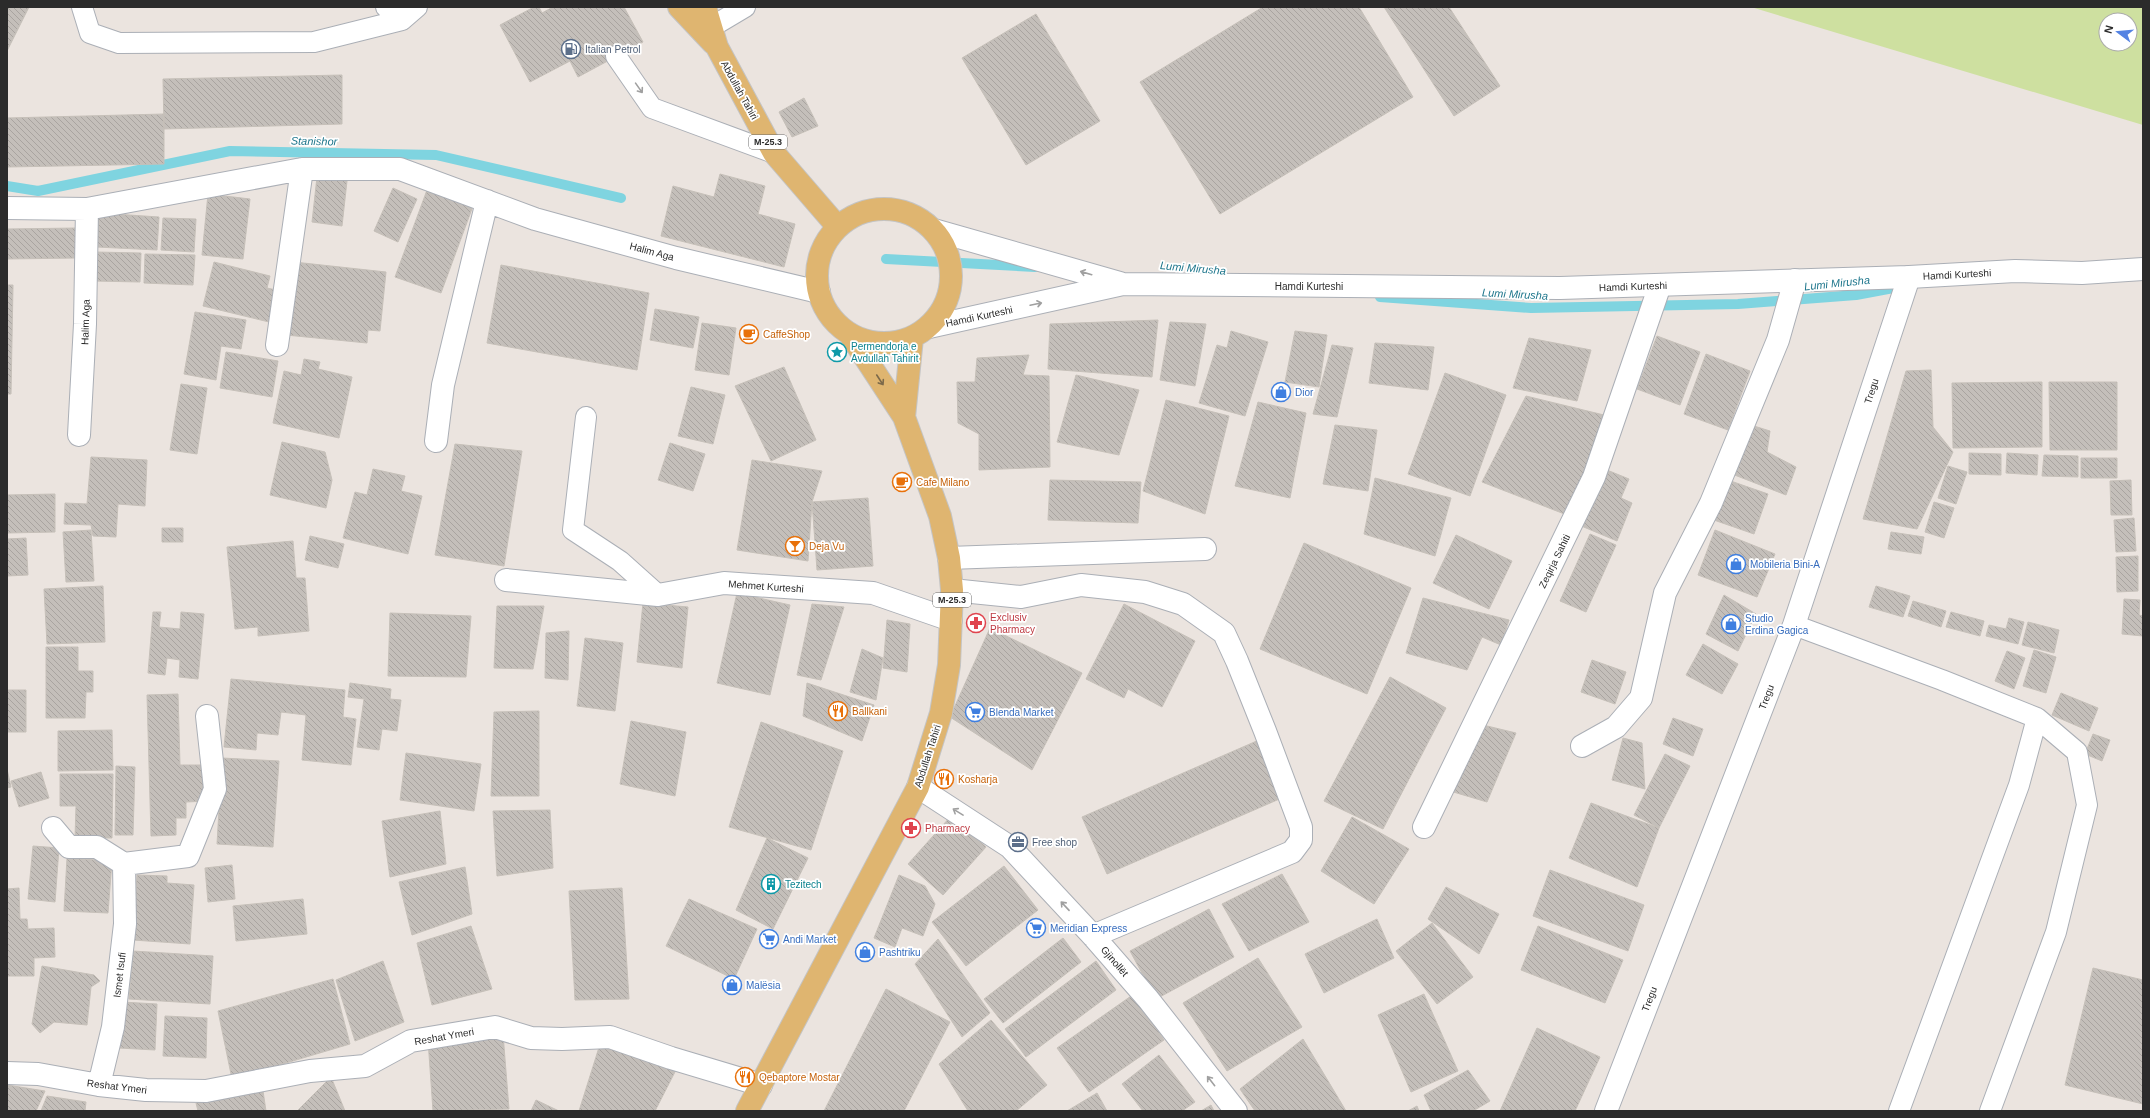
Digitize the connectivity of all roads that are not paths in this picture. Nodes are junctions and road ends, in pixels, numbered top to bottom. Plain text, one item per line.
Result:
1 (82, 7) edge
2 (386, 7) edge
3 (417, 7) edge
4 (679, 7) edge
5 (745, 7) edge
6 (402, 20) junction
7 (709, 28) edge
8 (616, 56) dead end
9 (774, 153) junction
10 (302, 169) junction
11 (487, 201) junction
12 (7, 208) edge
13 (87, 209) junction
14 (837, 226) junction
15 (934, 230) junction
16 (2143, 269) edge
17 (1909, 277) junction
18 (1795, 280) junction
19 (1123, 284) junction
20 (1660, 285) junction
21 (819, 292) junction
22 (921, 332) junction
23 (851, 336) junction
24 (277, 345) dead end
25 (586, 417) dead end
26 (904, 417) junction
27 (79, 435) dead end
28 (436, 441) dead end
29 (1205, 549) dead end
30 (950, 558) junction
31 (506, 580) dead end
32 (952, 590) junction
33 (658, 595) junction
34 (951, 620) junction
35 (1794, 625) junction
36 (207, 716) dead end
37 (2037, 718) junction
38 (1582, 746) dead end
39 (918, 787) junction
40 (1424, 827) dead end
41 (53, 828) dead end
42 (124, 864) junction
43 (1092, 936) junction
44 (7, 1073) edge
45 (98, 1085) junction
46 (761, 1085) junction
47 (747, 1111) edge
48 (1236, 1111) edge
49 (1606, 1111) edge
50 (1899, 1111) edge
51 (1990, 1111) edge

1 - 6 lane
2 - 6 lane
3 - 6 lane
4 - 7 main road, Abdullah Tahiri / M-25.3
5 - 7 lane
7 - 9 main road, Abdullah Tahiri / M-25.3
8 -> 9 lane
9 - 14 main road, Abdullah Tahiri / M-25.3
10 - 11 street, Halim Aga
10 - 13 street, Halim Aga
10 - 24 street
11 - 21 street, Halim Aga
11 - 28 street
12 - 13 street, Halim Aga
13 - 27 street, Halim Aga
14 - 15 main road, M-25.3
14 - 21 main road, M-25.3
19 -> 15 street, Hamdi Kurteshi
15 - 22 main road, M-25.3
16 - 17 street, Hamdi Kurteshi
17 - 18 street, Hamdi Kurteshi
17 - 35 street, Tregu
18 - 20 street, Hamdi Kurteshi
18 - 38 street
19 - 20 street, Hamdi Kurteshi
22 -> 19 street, Hamdi Kurteshi
20 - 40 street, Zeqirja Sahiti
21 - 23 main road, M-25.3
22 - 23 main road, M-25.3
22 - 26 main road, Abdullah Tahiri / M-25.3
23 -> 26 main road, Abdullah Tahiri / M-25.3
25 - 33 lane
26 - 30 main road, Abdullah Tahiri / M-25.3
29 - 30 street
30 - 32 main road, Abdullah Tahiri / M-25.3
31 - 33 street, Mehmet Kurteshi
32 - 34 main road, Abdullah Tahiri / M-25.3
32 - 43 street
33 - 34 street, Mehmet Kurteshi
34 - 39 main road, Abdullah Tahiri / M-25.3
35 - 37 lane
35 - 49 street, Tregu
36 - 42 street
37 - 50 lane
37 - 51 lane
43 -> 39 street, Gjinollët
39 - 46 main road, Abdullah Tahiri / M-25.3
41 - 42 street
42 - 45 street, Ismet Isufi
48 -> 43 street, Gjinollët
44 - 45 street, Reshat Ymeri
45 - 46 street, Reshat Ymeri
46 - 47 main road, Abdullah Tahiri / M-25.3

